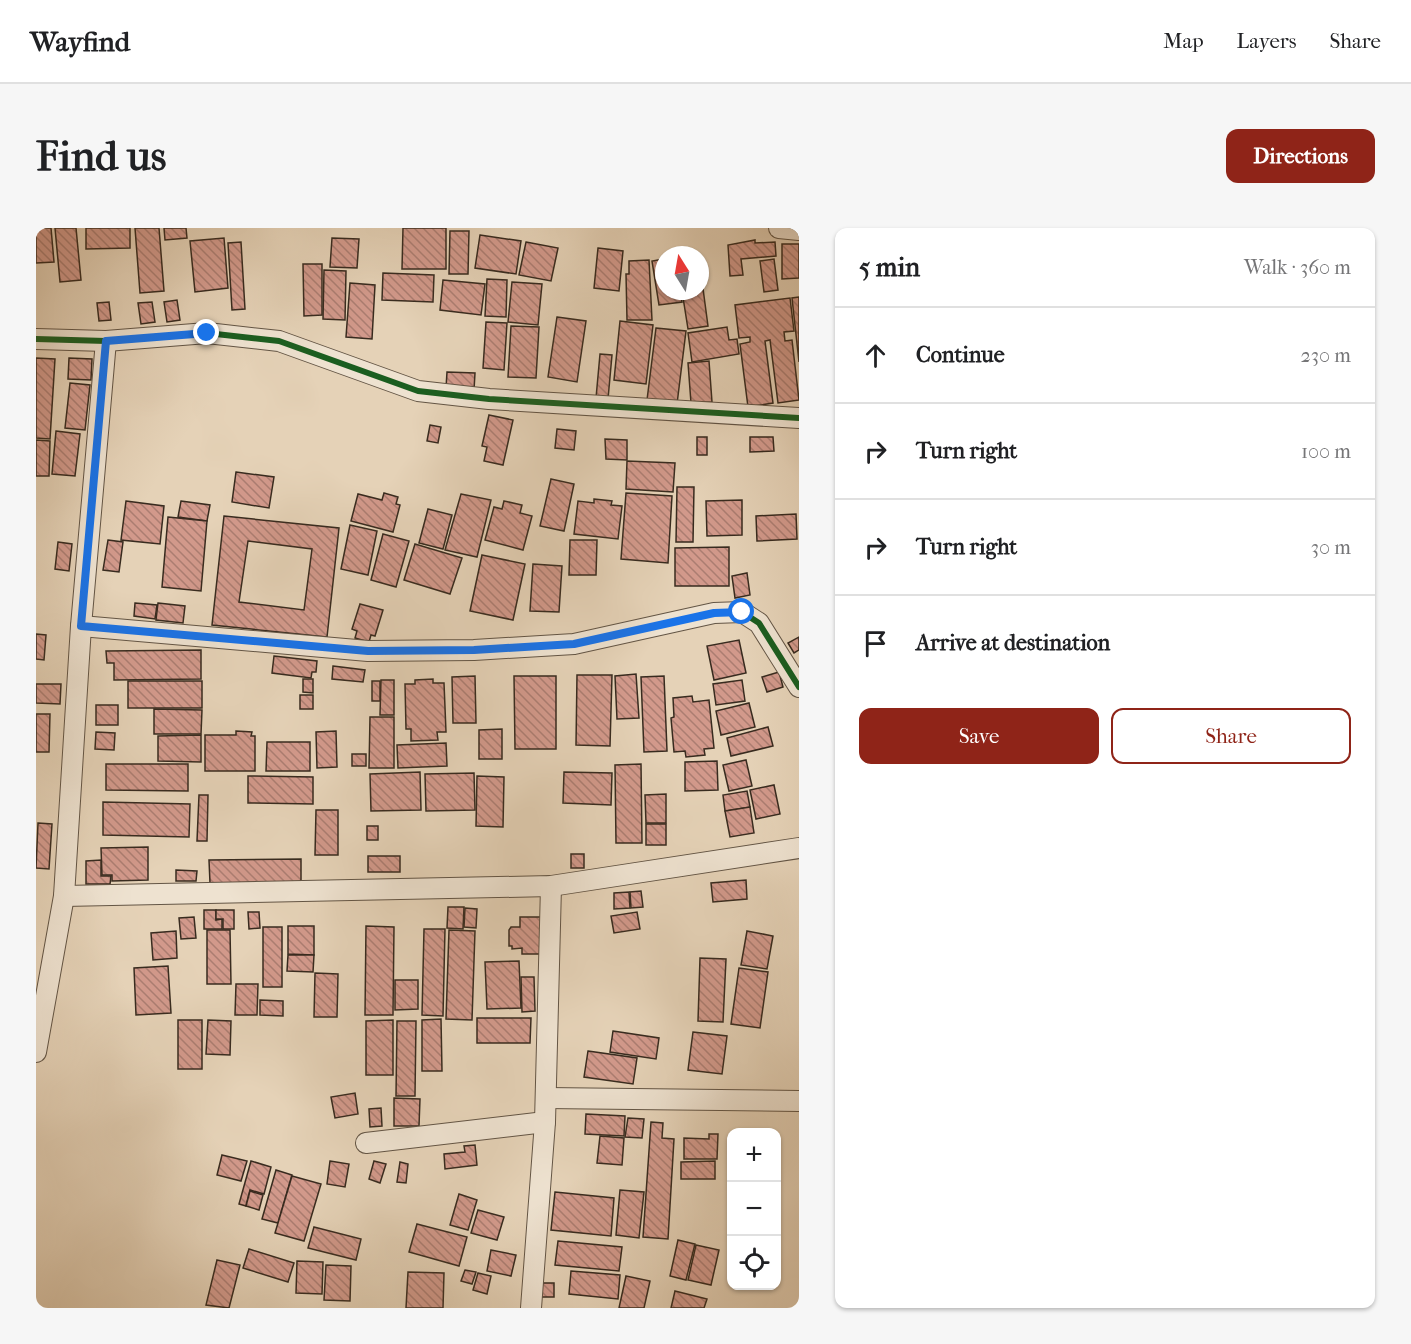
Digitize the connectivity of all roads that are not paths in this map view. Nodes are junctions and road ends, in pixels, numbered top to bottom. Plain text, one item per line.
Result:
1 (779, 228) edge
2 (799, 230) edge
3 (36, 339) edge
4 (106, 341) junction
5 (799, 418) edge
6 (81, 626) junction
7 (799, 687) edge
8 (799, 848) edge
9 (551, 886) junction
10 (64, 896) junction
11 (36, 1052) edge
12 (546, 1098) junction
13 (799, 1101) edge
14 (545, 1122) junction
15 (366, 1143) dead end
16 (531, 1308) edge

1 - 2 street
3 - 4 street
4 - 5 street
4 - 6 street
6 - 7 street
6 - 10 street
8 - 9 street
9 - 10 street
9 - 12 street
10 - 11 street
12 - 13 street
12 - 14 street
14 - 15 street
14 - 16 street

